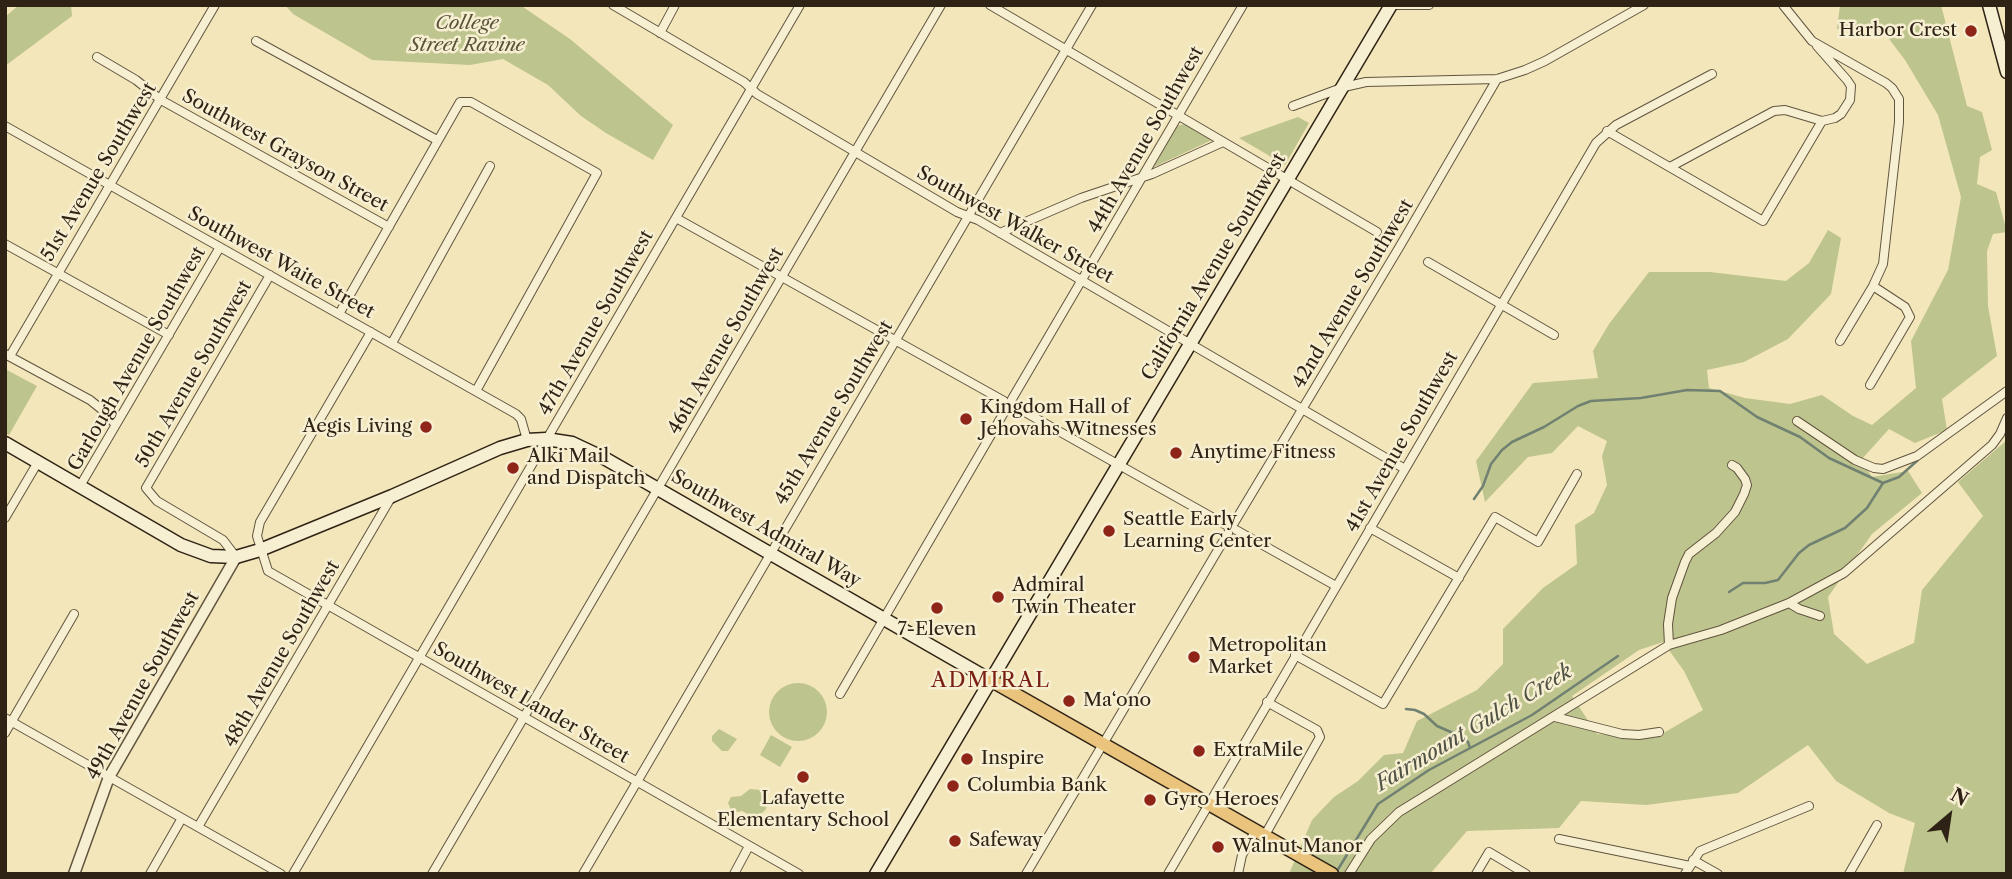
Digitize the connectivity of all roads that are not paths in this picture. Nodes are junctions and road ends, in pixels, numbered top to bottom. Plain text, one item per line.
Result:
1 (215, 5) edge
2 (613, 5) edge
3 (676, 5) edge
4 (800, 5) edge
5 (941, 5) edge
6 (990, 5) edge
7 (1092, 5) edge
8 (1243, 5) edge
9 (1390, 5) edge
10 (1429, 5) edge
11 (1644, 5) edge
12 (1783, 5) edge
13 (1989, 5) edge
14 (660, 33) junction
15 (256, 41) dead end
16 (1812, 41) junction
17 (1066, 50) junction
18 (97, 57) dead end
19 (2007, 72) edge
20 (1712, 74) dead end
21 (1497, 79) junction
22 (1344, 87) junction
23 (751, 88) junction
24 (161, 100) junction
25 (1293, 106) dead end
26 (1178, 116) junction
27 (1822, 121) junction
28 (5, 126) edge
29 (1607, 131) junction
30 (437, 140) junction
31 (1223, 142) junction
32 (856, 152) junction
33 (490, 166) dead end
34 (1670, 167) junction
35 (1142, 177) junction
36 (1287, 180) junction
37 (112, 184) junction
38 (968, 216) junction
39 (676, 218) junction
40 (388, 227) junction
41 (1377, 232) dead end
42 (1000, 233) junction
43 (5, 244) edge
44 (220, 247) junction
45 (1428, 262) dead end
46 (58, 273) junction
47 (270, 275) junction
48 (782, 276) junction
49 (1082, 281) junction
50 (1873, 286) junction
51 (1500, 304) junction
52 (339, 314) junction
53 (371, 332) junction
54 (169, 335) junction
55 (1554, 335) dead end
56 (896, 339) junction
57 (1840, 341) dead end
58 (392, 343) junction
59 (1191, 345) junction
60 (8, 355) edge
61 (1870, 385) dead end
62 (476, 391) junction
63 (2007, 391) edge
64 (1009, 404) junction
65 (1303, 409) junction
66 (2007, 418) edge
67 (1797, 421) dead end
68 (115, 424) junction
69 (546, 439) junction
70 (527, 440) junction
71 (5, 443) edge
72 (37, 462) junction
73 (1119, 464) junction
74 (1732, 465) dead end
75 (1405, 469) junction
76 (1577, 474) dead end
77 (80, 486) junction
78 (657, 489) junction
79 (392, 496) junction
80 (5, 518) edge
81 (1231, 528) junction
82 (1370, 528) junction
83 (260, 550) junction
84 (769, 554) junction
85 (236, 557) junction
86 (1459, 578) junction
87 (1336, 586) junction
88 (1789, 603) junction
89 (328, 605) junction
90 (74, 614) dead end
91 (1820, 617) dead end
92 (884, 618) junction
93 (1669, 645) junction
94 (1295, 655) junction
95 (419, 657) junction
96 (992, 681) junction
97 (840, 694) dead end
98 (1267, 702) junction
99 (1555, 717) junction
100 (524, 718) junction
101 (8, 720) edge
102 (1659, 732) dead end
103 (5, 733) edge
104 (1103, 744) junction
105 (109, 777) junction
106 (637, 781) junction
107 (1208, 803) junction
108 (1809, 806) dead end
109 (182, 818) junction
110 (1877, 825) dead end
111 (198, 827) junction
112 (1260, 832) junction
113 (1559, 839) dead end
114 (749, 846) junction
115 (1689, 866) edge
116 (74, 874) edge
117 (150, 874) edge
118 (281, 874) edge
119 (293, 874) edge
120 (432, 874) edge
121 (583, 874) edge
122 (734, 874) edge
123 (799, 874) edge
124 (876, 874) edge
125 (1026, 874) edge
126 (1168, 874) edge
127 (1238, 874) edge
128 (1332, 874) edge
129 (1349, 874) edge
130 (1476, 874) edge
131 (1526, 874) edge
132 (1718, 874) edge
133 (1849, 874) edge

1 - 24 street, 51st Avenue Southwest
2 - 14 street, Southwest Walker Street
3 - 14 street
4 - 23 street, 47th Avenue Southwest
5 - 32 street, 46th Avenue Southwest
6 - 17 street
7 - 17 street, 45th Avenue Southwest
8 - 26 street, 44th Avenue Southwest
9 - 10 street
9 - 22 main road, California Avenue Southwest
11 - 21 street
12 - 16 street
13 - 19 main road
14 - 23 street, Southwest Walker Street
15 - 30 street
16 - 27 street
16 - 50 street
17 - 26 street
17 - 38 street, 45th Avenue Southwest
18 - 24 street, Southwest Grayson Street
20 - 29 street, 41st Avenue Southwest
21 - 22 street
21 - 65 street, 42nd Avenue Southwest
22 - 25 street
22 - 36 main road, California Avenue Southwest
23 - 32 street, Southwest Walker Street
23 - 39 street, 47th Avenue Southwest
24 - 37 street, 51st Avenue Southwest
24 - 40 street, Southwest Grayson Street
26 - 31 street
26 - 35 street, 44th Avenue Southwest
27 - 34 street
27 - 34 street
28 - 37 street, Southwest Waite Street
29 - 34 street
29 - 51 street, 41st Avenue Southwest
30 - 40 street
30 - 62 street
31 - 35 street
31 - 36 street
32 - 38 street, Southwest Walker Street
32 - 48 street, 46th Avenue Southwest
33 - 58 street
35 - 42 street
35 - 49 street, 44th Avenue Southwest
36 - 41 street
36 - 59 main road, California Avenue Southwest
37 - 44 street, Southwest Waite Street
37 - 46 street, 51st Avenue Southwest
38 - 42 street, Southwest Walker Street
38 - 56 street, 45th Avenue Southwest
39 - 48 street
39 - 69 street, 47th Avenue Southwest
40 - 52 street
42 - 49 street, Southwest Walker Street
43 - 46 street
44 - 47 street, Southwest Waite Street
44 - 54 street, Garlough Avenue Southwest
45 - 51 street
46 - 54 street
46 - 60 street, 51st Avenue Southwest
47 - 52 street, Southwest Waite Street
47 - 85 street, 50th Avenue Southwest
48 - 56 street
48 - 78 street, 46th Avenue Southwest
49 - 59 street, Southwest Walker Street
49 - 64 street, 44th Avenue Southwest
50 - 57 street
50 - 61 street
51 - 55 street
51 - 75 street, 41st Avenue Southwest
52 - 53 street, Southwest Waite Street
53 - 58 street, Southwest Waite Street
53 - 83 street
54 - 68 street, Garlough Avenue Southwest
56 - 64 street
56 - 84 street, 45th Avenue Southwest
58 - 62 street, Southwest Waite Street
59 - 65 street, Southwest Walker Street
59 - 73 main road, California Avenue Southwest
60 - 68 street
62 - 70 street, Southwest Waite Street
63 - 67 street
64 - 73 street
64 - 92 street, 44th Avenue Southwest
65 - 75 street, Southwest Walker Street
65 - 81 street, 42nd Avenue Southwest
66 - 88 street
68 - 77 street, Garlough Avenue Southwest
69 - 70 main road, Southwest Admiral Way
69 - 78 main road, Southwest Admiral Way
69 - 95 street, 47th Avenue Southwest
70 - 79 main road, Southwest Admiral Way
71 - 72 main road, Southwest Admiral Way
72 - 77 main road, Southwest Admiral Way
72 - 80 street, Garlough Avenue Southwest
73 - 81 street
73 - 96 main road, California Avenue Southwest
74 - 93 street
75 - 82 street, 41st Avenue Southwest
76 - 86 street
77 - 85 main road, Southwest Admiral Way
78 - 84 main road, Southwest Admiral Way
78 - 100 street, 46th Avenue Southwest
79 - 83 main road, Southwest Admiral Way
79 - 89 street, 48th Avenue Southwest
81 - 87 street
81 - 104 street, 42nd Avenue Southwest
82 - 86 street
82 - 87 street, 41st Avenue Southwest
83 - 85 main road, Southwest Admiral Way
83 - 89 street, Southwest Lander Street
84 - 92 main road, Southwest Admiral Way
84 - 106 street, 45th Avenue Southwest
85 - 105 street, 49th Avenue Southwest
86 - 94 street
87 - 94 street, 41st Avenue Southwest
88 - 91 street
88 - 93 street
89 - 95 street, Southwest Lander Street
89 - 111 street, 48th Avenue Southwest
90 - 101 street
92 - 96 main road, Southwest Admiral Way
92 - 97 street, 44th Avenue Southwest
93 - 99 street
94 - 98 street, 41st Avenue Southwest
95 - 100 street, Southwest Lander Street
95 - 119 street, 47th Avenue Southwest
96 - 104 main road, Southwest Admiral Way
96 - 124 main road, California Avenue Southwest
98 - 107 street, 41st Avenue Southwest
98 - 112 street
99 - 102 street
99 - 129 street
100 - 106 street, Southwest Lander Street
100 - 120 street, 46th Avenue Southwest
101 - 103 street
101 - 105 street
104 - 107 main road, Southwest Admiral Way
104 - 125 street, 42nd Avenue Southwest
105 - 109 street
105 - 116 street, 49th Avenue Southwest
106 - 114 street, Southwest Lander Street
106 - 121 street, 45th Avenue Southwest
107 - 112 main road, Southwest Admiral Way
107 - 126 street, 41st Avenue Southwest
108 - 115 street
109 - 111 street
109 - 117 street
110 - 133 street
111 - 118 street
112 - 127 street
112 - 128 main road, Southwest Admiral Way
113 - 115 street
114 - 122 street
114 - 123 street, Southwest Lander Street
115 - 132 street
130 - 131 street

